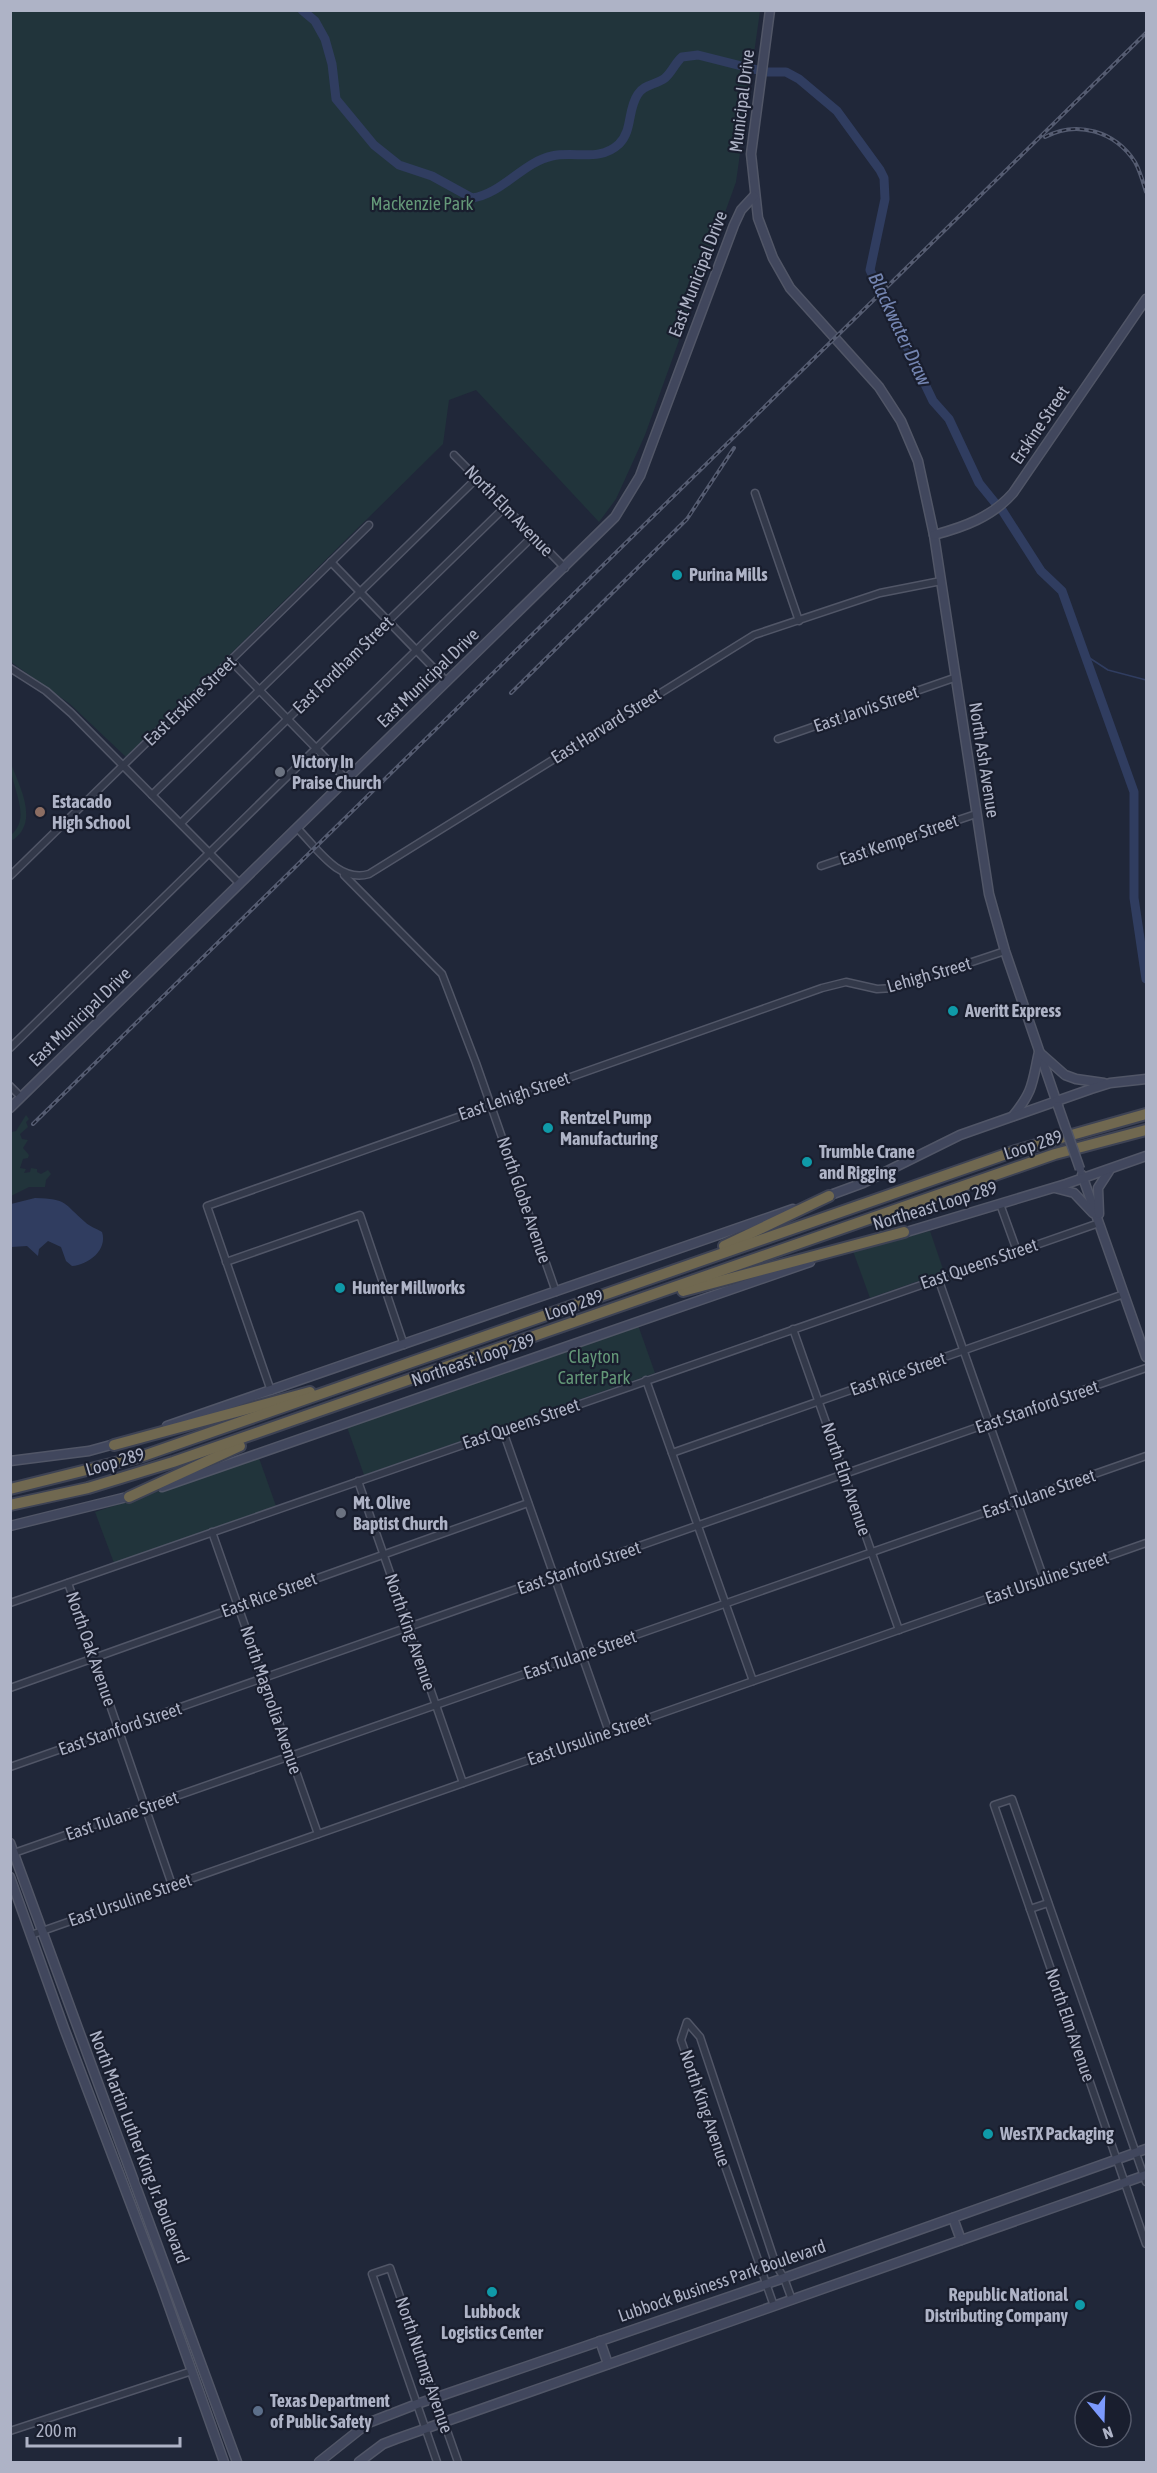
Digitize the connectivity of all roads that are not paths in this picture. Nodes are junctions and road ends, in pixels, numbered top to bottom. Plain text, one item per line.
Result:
1 (770, 10) edge
2 (754, 195) junction
3 (1146, 299) edge
4 (454, 455) dead end
5 (477, 478) junction
6 (755, 493) dead end
7 (505, 507) junction
8 (369, 525) dead end
9 (934, 535) junction
10 (533, 536) junction
11 (331, 562) junction
12 (565, 568) junction
13 (941, 581) junction
14 (359, 592) junction
15 (388, 621) junction
16 (799, 621) junction
17 (416, 650) junction
18 (231, 661) junction
19 (10, 668) edge
20 (954, 678) junction
21 (447, 682) junction
22 (260, 690) junction
23 (288, 719) junction
24 (778, 740) dead end
25 (317, 748) junction
26 (124, 766) junction
27 (347, 780) junction
28 (152, 795) junction
29 (976, 814) junction
30 (181, 823) junction
31 (297, 828) junction
32 (210, 853) junction
33 (822, 866) dead end
34 (340, 870) junction
35 (10, 876) edge
36 (240, 884) junction
37 (1005, 951) junction
38 (852, 982) joint
39 (10, 1048) edge
40 (1039, 1052) junction
41 (1146, 1079) edge
42 (1110, 1083) junction
43 (10, 1086) edge
44 (21, 1097) junction
45 (1057, 1104) junction
46 (490, 1105) junction
47 (10, 1108) edge
48 (1146, 1112) edge
49 (1012, 1117) junction
50 (1146, 1132) edge
51 (1146, 1156) edge
52 (1110, 1169) junction
53 (1084, 1178) junction
54 (1055, 1188) junction
55 (829, 1196) junction
56 (1000, 1204) junction
57 (1099, 1222) junction
58 (904, 1232) junction
59 (1017, 1251) junction
60 (226, 1262) junction
61 (938, 1278) junction
62 (556, 1292) junction
63 (1124, 1294) junction
64 (549, 1315) junction
65 (576, 1322) junction
66 (793, 1329) junction
67 (405, 1345) junction
68 (964, 1351) junction
69 (1146, 1357) edge
70 (1146, 1368) edge
71 (380, 1374) junction
72 (646, 1380) junction
73 (391, 1387) junction
74 (271, 1391) junction
75 (819, 1401) junction
76 (989, 1424) junction
77 (503, 1431) junction
78 (114, 1445) junction
79 (672, 1453) junction
80 (1146, 1456) edge
81 (10, 1461) edge
82 (845, 1474) junction
83 (358, 1481) junction
84 (10, 1489) edge
85 (129, 1497) junction
86 (1017, 1502) junction
87 (528, 1503) junction
88 (10, 1505) edge
89 (10, 1526) edge
90 (698, 1526) junction
91 (212, 1532) junction
92 (1146, 1543) edge
93 (872, 1552) junction
94 (383, 1554) junction
95 (554, 1576) junction
96 (1044, 1579) junction
97 (68, 1583) junction
98 (10, 1603) edge
99 (726, 1604) junction
100 (238, 1605) junction
101 (409, 1627) junction
102 (899, 1630) junction
103 (581, 1654) junction
104 (94, 1659) junction
105 (263, 1678) junction
106 (753, 1681) junction
107 (10, 1688) edge
108 (436, 1705) junction
109 (118, 1729) junction
110 (609, 1732) junction
111 (291, 1756) junction
112 (10, 1767) edge
113 (463, 1783) junction
114 (146, 1807) junction
115 (318, 1834) junction
116 (10, 1843) edge
117 (14, 1853) junction
118 (10, 1877) edge
119 (172, 1885) junction
120 (1048, 1903) junction
121 (1030, 1909) junction
122 (41, 1931) junction
123 (31, 1935) junction
124 (1146, 2149) edge
125 (1136, 2152) junction
126 (1117, 2159) junction
127 (1146, 2177) edge
128 (1125, 2183) junction
129 (952, 2218) junction
130 (151, 2222) junction
131 (140, 2226) junction
132 (961, 2240) junction
133 (1146, 2244) edge
134 (784, 2278) junction
135 (767, 2284) junction
136 (792, 2300) junction
137 (774, 2306) junction
138 (600, 2341) junction
139 (608, 2364) junction
140 (192, 2371) junction
141 (435, 2398) junction
142 (417, 2404) junction
143 (443, 2422) junction
144 (425, 2428) junction
145 (10, 2431) edge
146 (224, 2463) edge
147 (237, 2463) edge
148 (319, 2463) edge
149 (359, 2463) edge
150 (437, 2463) edge
151 (458, 2463) edge

1 - 2 street, Municipal Drive
2 - 9 street, North Ash Avenue
2 - 12 street, East Municipal Drive
3 - 9 street, Erskine Street
4 - 5 street, North Elm Avenue
5 - 7 street, North Elm Avenue
5 - 14 street
6 - 16 street
7 - 10 street, North Elm Avenue
7 - 15 street, East Fordham Street
8 - 11 street, East Erskine Street
9 - 13 street, North Ash Avenue
10 - 12 street, North Elm Avenue
10 - 17 street
11 - 14 street
11 - 18 street, East Erskine Street
12 - 21 street, East Municipal Drive
13 - 16 street, East Harvard Street
13 - 20 street, North Ash Avenue
14 - 15 street
14 - 22 street
15 - 17 street
15 - 23 street, East Fordham Street
16 - 34 street, East Harvard Street
17 - 21 street
17 - 25 street
18 - 22 street
18 - 26 street, East Erskine Street
19 - 26 street
20 - 24 street, East Jarvis Street
20 - 29 street, North Ash Avenue
21 - 27 street, East Municipal Drive
22 - 23 street
22 - 28 street
23 - 25 street
23 - 30 street, East Fordham Street
25 - 27 street
25 - 32 street
26 - 28 street
26 - 35 street, East Erskine Street
27 - 31 street, East Municipal Drive
28 - 30 street
29 - 33 street, East Kemper Street
29 - 37 street, North Ash Avenue
30 - 32 street
31 - 34 street
31 - 36 street, East Municipal Drive
32 - 36 street
32 - 39 street
34 - 46 street, North Globe Avenue
36 - 44 street, East Municipal Drive
37 - 38 street, Lehigh Street
37 - 40 street, North Ash Avenue
38 - 46 street, East Lehigh Street
40 - 42 street
40 - 45 street, North Ash Avenue
40 - 49 street
41 - 42 street
42 - 45 street, Northeast Loop 289
43 - 44 street
44 - 47 street, East Municipal Drive
45 - 49 street, Northeast Loop 289
45 - 53 street, North Ash Avenue, bridge
46 - 60 street, East Lehigh Street
46 - 62 street, North Globe Avenue
48 - 64 highway, Loop 289
49 - 55 street, Northeast Loop 289
50 - 65 highway, Loop 289
51 - 52 street, Northeast Loop 289
52 - 53 street, Northeast Loop 289
52 - 57 street
53 - 54 street, Northeast Loop 289
53 - 57 street, North Ash Avenue
54 - 56 street, Northeast Loop 289
54 - 57 street
55 - 62 street, Northeast Loop 289
55 - 64 highway
56 - 58 street, Northeast Loop 289
56 - 59 street
57 - 59 street, East Queens Street
57 - 63 street, North Ash Avenue
58 - 65 highway
58 - 85 street, Northeast Loop 289
59 - 61 street, East Queens Street
60 - 67 street
60 - 74 street
61 - 66 street, East Queens Street
61 - 68 street
62 - 67 street, Northeast Loop 289
63 - 68 street, East Rice Street
63 - 69 street, North Ash Avenue
64 - 71 highway, Loop 289
65 - 73 highway, Loop 289
66 - 72 street, East Queens Street
66 - 75 street, North Elm Avenue
67 - 74 street, Northeast Loop 289
68 - 75 street, East Rice Street
68 - 76 street
70 - 76 street, East Stanford Street
71 - 78 highway
71 - 84 highway, Loop 289
72 - 77 street, East Queens Street
72 - 79 street
73 - 85 highway
73 - 88 highway, Loop 289
74 - 78 street, Northeast Loop 289
75 - 79 street, East Rice Street
75 - 82 street, North Elm Avenue
76 - 82 street, East Stanford Street
76 - 86 street
77 - 83 street, East Queens Street
77 - 87 street
78 - 81 street, Northeast Loop 289
79 - 90 street
80 - 86 street, East Tulane Street
82 - 90 street, East Stanford Street
82 - 93 street, North Elm Avenue
83 - 91 street, East Queens Street
83 - 94 street, North King Avenue
85 - 89 street, Northeast Loop 289
86 - 93 street, East Tulane Street
86 - 96 street
87 - 94 street, East Rice Street
87 - 95 street
90 - 95 street, East Stanford Street
90 - 99 street
91 - 97 street, East Queens Street
91 - 100 street, North Magnolia Avenue
92 - 96 street, East Ursuline Street
93 - 99 street, East Tulane Street
93 - 102 street, North Elm Avenue
94 - 100 street, East Rice Street
94 - 101 street, North King Avenue
95 - 101 street, East Stanford Street
95 - 103 street
96 - 102 street, East Ursuline Street
97 - 98 street, East Queens Street
97 - 104 street, North Oak Avenue
99 - 103 street, East Tulane Street
99 - 106 street
100 - 104 street, East Rice Street
100 - 105 street, North Magnolia Avenue
101 - 105 street, East Stanford Street
101 - 108 street, North King Avenue
102 - 106 street, East Ursuline Street
103 - 108 street, East Tulane Street
103 - 110 street
104 - 107 street, East Rice Street
104 - 109 street, North Oak Avenue
105 - 109 street, East Stanford Street
105 - 111 street, North Magnolia Avenue
106 - 110 street, East Ursuline Street
108 - 111 street, East Tulane Street
108 - 113 street, North King Avenue
109 - 112 street, East Stanford Street
109 - 114 street, North Oak Avenue
110 - 113 street, East Ursuline Street
111 - 114 street, East Tulane Street
111 - 115 street, North Magnolia Avenue
113 - 115 street, East Ursuline Street
114 - 117 street, East Tulane Street
114 - 119 street, North Oak Avenue
115 - 119 street, East Ursuline Street
116 - 117 street, North Martin Luther King Jr. Boulevard
117 - 122 street, North Martin Luther King Jr. Boulevard
118 - 123 street, North Martin Luther King Jr. Boulevard
119 - 122 street, East Ursuline Street
120 - 121 street
120 - 121 street, North Elm Avenue
120 - 125 street, North Elm Avenue
121 - 126 street, North Elm Avenue
122 - 123 street, East Ursuline Street
122 - 130 street, North Martin Luther King Jr. Boulevard
123 - 131 street, North Martin Luther King Jr. Boulevard
124 - 125 street, Lubbock Business Park Boulevard
125 - 126 street, Lubbock Business Park Boulevard
125 - 127 street, North Elm Avenue
126 - 128 street, North Elm Avenue
126 - 129 street, Lubbock Business Park Boulevard
127 - 128 street
128 - 132 street
128 - 133 street, North Elm Avenue
129 - 132 street
129 - 134 street, Lubbock Business Park Boulevard
130 - 131 street
130 - 147 street, North Martin Luther King Jr. Boulevard
131 - 140 street, North Martin Luther King Jr. Boulevard
132 - 136 street
134 - 135 street, Lubbock Business Park Boulevard
134 - 135 street, North King Avenue
134 - 136 street, North King Avenue
135 - 137 street, North King Avenue
135 - 138 street, Lubbock Business Park Boulevard
136 - 137 street
137 - 139 street
138 - 139 street
138 - 141 street, Lubbock Business Park Boulevard
139 - 143 street
140 - 145 street
140 - 146 street, North Martin Luther King Jr. Boulevard
141 - 142 street, Lubbock Business Park Boulevard
141 - 142 street, North Nutmrg Avenue
141 - 143 street, North Nutmrg Avenue
142 - 144 street, North Nutmrg Avenue
142 - 148 street, Lubbock Business Park Boulevard
143 - 144 street
143 - 151 street, North Nutmrg Avenue
144 - 149 street
144 - 150 street, North Nutmrg Avenue

